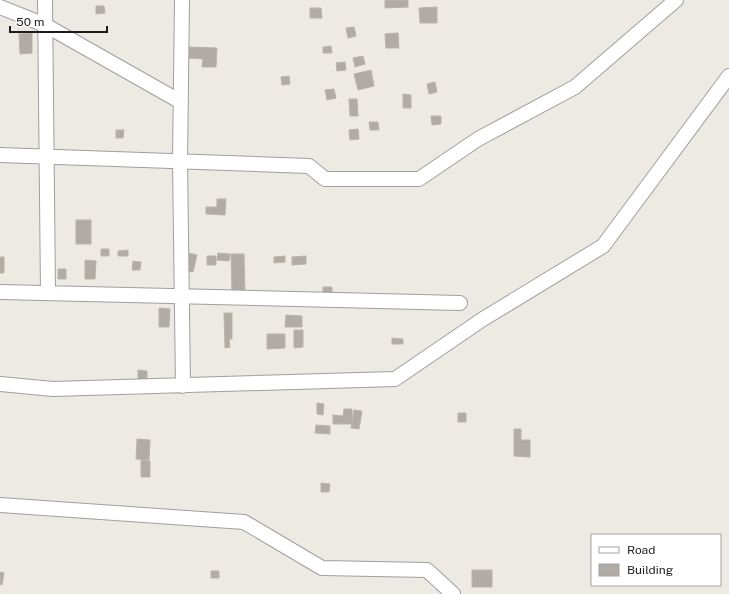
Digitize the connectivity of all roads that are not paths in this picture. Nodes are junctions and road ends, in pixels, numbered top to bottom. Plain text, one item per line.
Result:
1 (45, 0) edge
2 (182, 0) edge
3 (676, 0) edge
4 (0, 7) edge
5 (45, 25) junction
6 (729, 76) edge
7 (181, 102) junction
8 (0, 155) edge
9 (46, 157) junction
10 (180, 161) junction
11 (0, 292) edge
12 (48, 293) junction
13 (182, 296) junction
14 (460, 304) dead end
15 (0, 384) edge
16 (183, 386) junction
17 (0, 505) edge
18 (453, 594) edge

1 - 5 street
2 - 7 street
3 - 10 street
4 - 5 street
5 - 7 street
5 - 9 street
6 - 16 street
7 - 10 street
8 - 9 street
9 - 10 street
9 - 12 street
10 - 13 street
11 - 12 street
12 - 13 street
13 - 14 street
13 - 16 street
15 - 16 street
17 - 18 street

